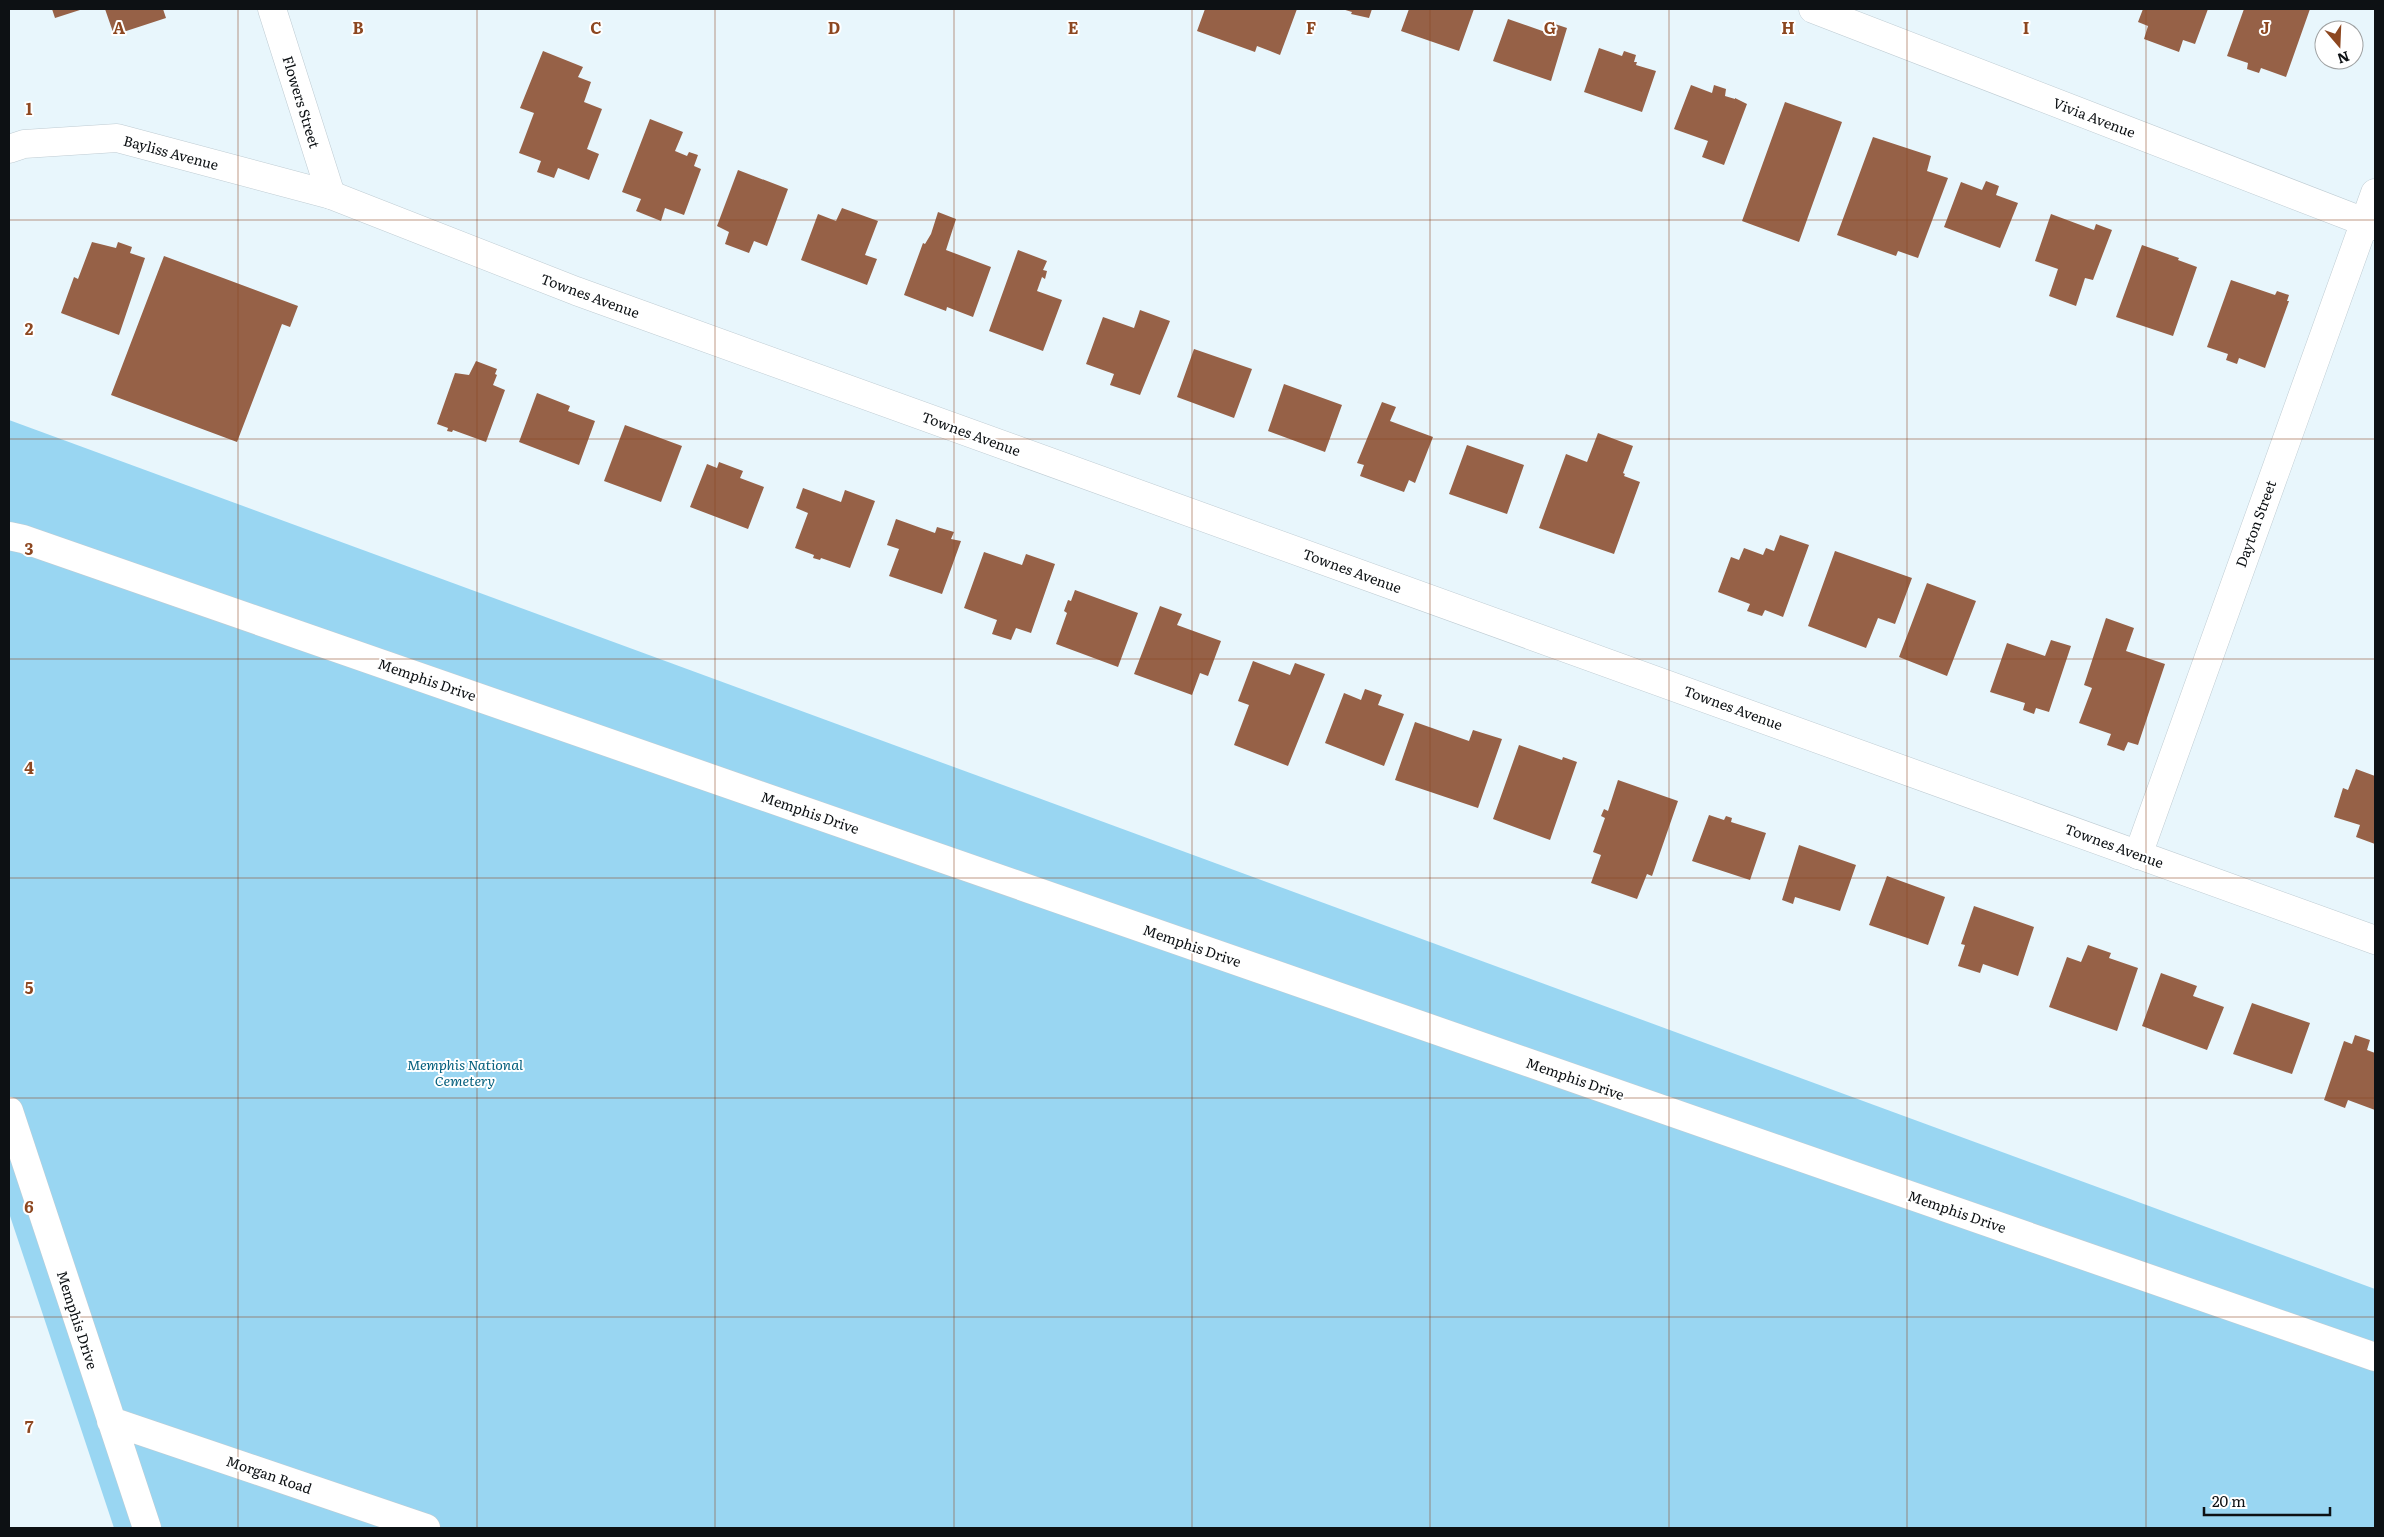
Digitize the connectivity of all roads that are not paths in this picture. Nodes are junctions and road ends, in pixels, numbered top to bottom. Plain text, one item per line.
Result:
1 (272, 9) edge
2 (1813, 9) edge
3 (9, 149) edge
4 (2375, 193) edge
5 (331, 195) junction
6 (2370, 224) edge
7 (9, 536) edge
8 (2138, 855) junction
9 (2375, 940) edge
10 (9, 1111) edge
11 (2375, 1357) edge
12 (111, 1421) junction
13 (147, 1528) edge
14 (426, 1528) edge

1 - 5 street, Flowers Street
2 - 6 street, Vivia Avenue
3 - 5 street, Bayliss Avenue
4 - 6 street, Dayton Street
5 - 8 street, Townes Avenue
6 - 8 street, Dayton Street
7 - 11 street, Memphis Drive
8 - 9 street, Townes Avenue
10 - 12 street, Memphis Drive
12 - 13 street, Memphis Drive
12 - 14 street, Morgan Road

